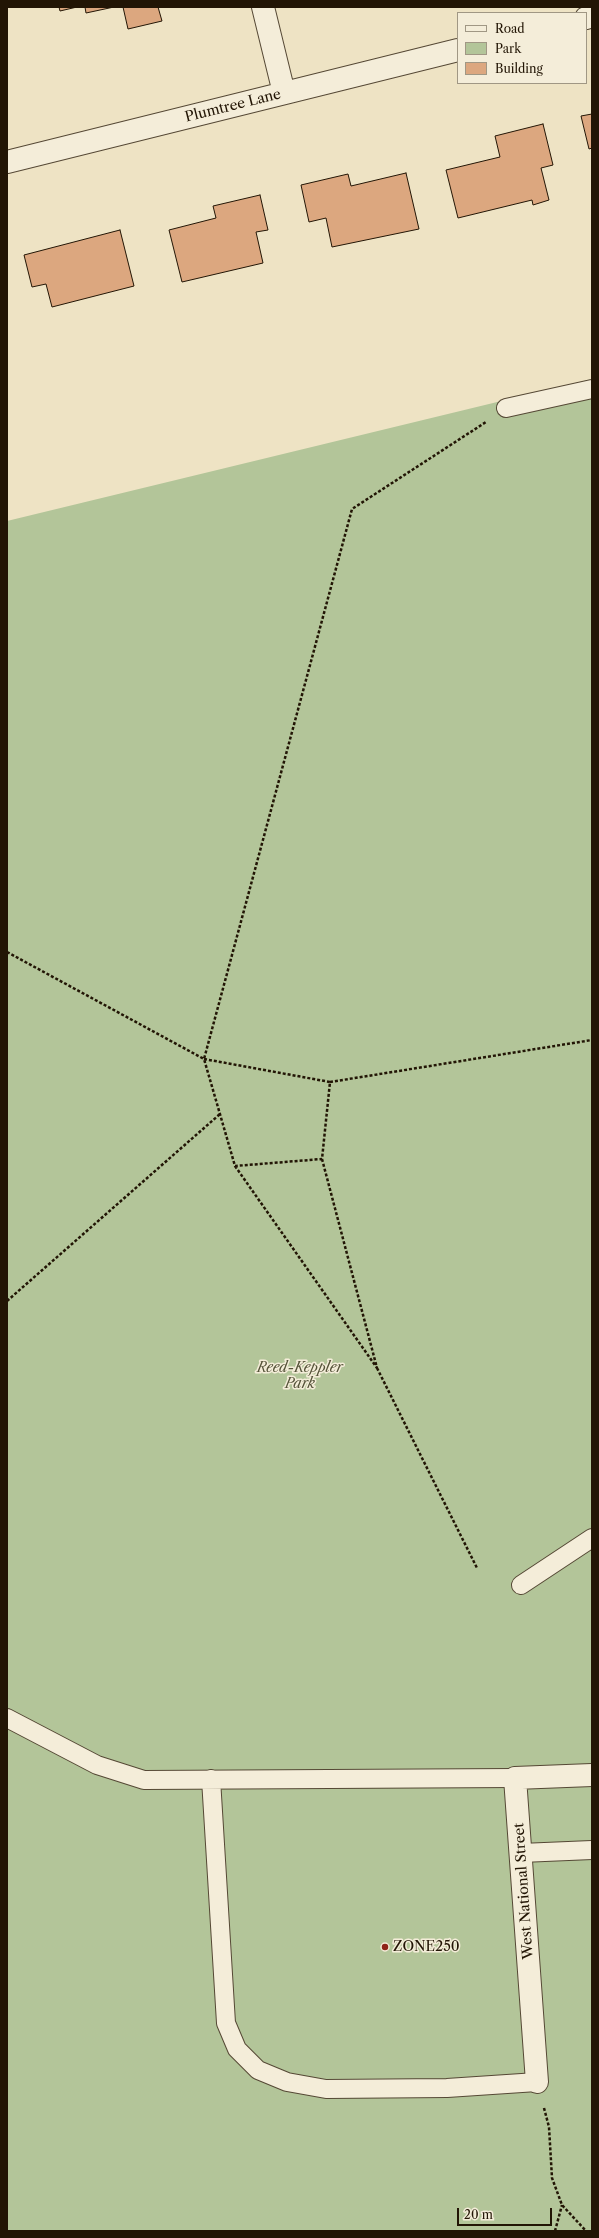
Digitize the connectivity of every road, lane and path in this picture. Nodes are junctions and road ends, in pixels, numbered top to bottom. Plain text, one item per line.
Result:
1 (263, 7) edge
2 (457, 50) edge
3 (284, 93) junction
4 (7, 162) edge
5 (592, 389) edge
6 (506, 408) joint
7 (7, 952) edge
8 (592, 1040) edge
9 (204, 1059) junction
10 (330, 1082) junction
11 (220, 1114) junction
12 (322, 1159) junction
13 (235, 1166) junction
14 (7, 1301) edge
15 (377, 1368) junction
16 (592, 1538) edge
17 (477, 1568) dead end
18 (521, 1585) dead end
19 (7, 1718) edge
20 (592, 1776) edge
21 (515, 1778) junction
22 (211, 1779) junction
23 (592, 1850) edge
24 (521, 1853) junction
25 (538, 2082) junction
26 (562, 2205) junction
27 (556, 2231) edge
28 (586, 2231) edge

1 - 3 street
2 - 3 street, Plumtree Lane
3 - 4 street, Plumtree Lane
5 - 6 lane
6 - 9 path
7 - 9 path
8 - 10 path
9 - 10 path
9 - 11 path
10 - 12 path
11 - 13 path
11 - 14 path
12 - 13 path
12 - 15 path
13 - 15 path
15 - 17 path
16 - 18 lane
19 - 22 lane
20 - 21 street
21 - 22 lane
21 - 24 street, West National Street
22 - 25 lane
23 - 24 lane
24 - 25 street, West National Street
25 - 26 path
26 - 27 path
26 - 28 path

